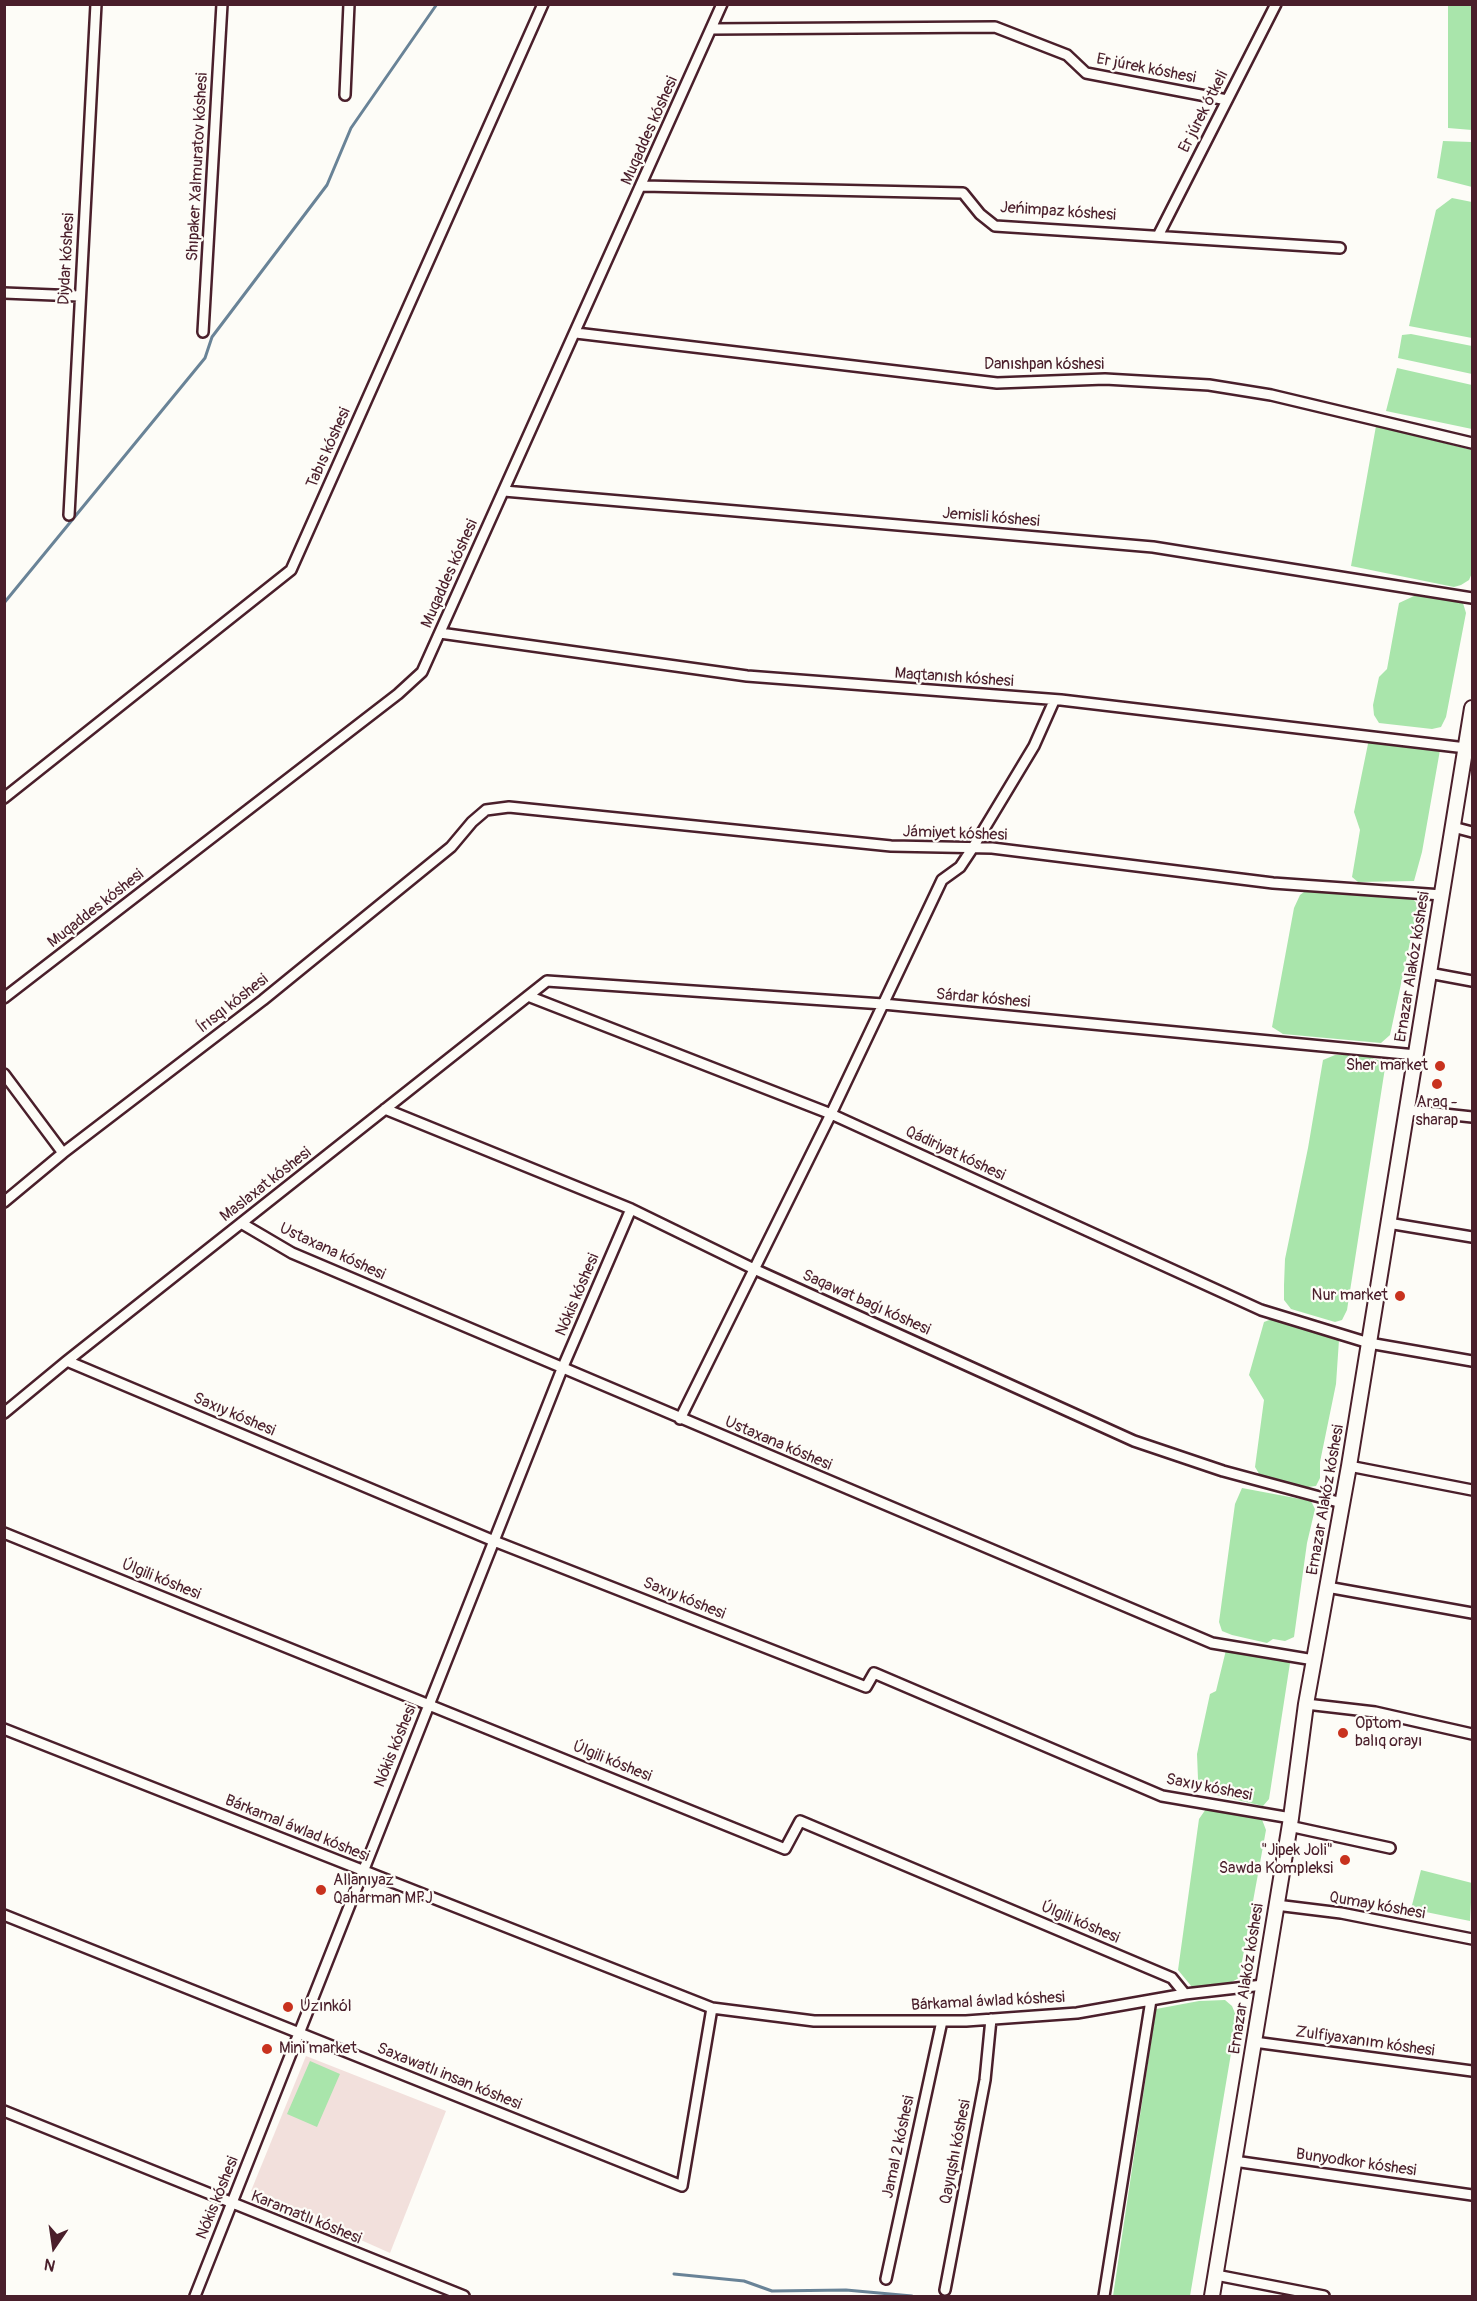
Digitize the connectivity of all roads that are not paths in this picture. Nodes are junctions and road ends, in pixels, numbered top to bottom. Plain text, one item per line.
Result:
1 (96, 4) edge
2 (222, 4) edge
3 (349, 4) edge
4 (543, 4) edge
5 (722, 4) edge
6 (1276, 4) edge
7 (711, 29) junction
8 (345, 95) dead end
9 (1227, 100) junction
10 (643, 186) junction
11 (1159, 234) junction
12 (1340, 248) dead end
13 (4, 293) edge
14 (79, 296) junction
15 (203, 332) dead end
16 (576, 333) junction
17 (1473, 443) edge
18 (504, 492) junction
19 (69, 514) dead end
20 (1473, 598) edge
21 (440, 633) junction
22 (1054, 701) junction
23 (1473, 708) edge
24 (1471, 724) edge
25 (1466, 748) junction
26 (4, 798) edge
27 (472, 822) joint
28 (1453, 827) junction
29 (1473, 832) edge
30 (972, 849) junction
31 (1442, 895) junction
32 (1429, 973) junction
33 (547, 981) joint
34 (1473, 981) edge
35 (528, 996) junction
36 (4, 998) edge
37 (883, 1004) junction
38 (1416, 1055) junction
39 (4, 1074) edge
40 (385, 1109) junction
41 (1407, 1110) junction
42 (831, 1114) junction
43 (1473, 1117) edge
44 (63, 1153) junction
45 (4, 1202) edge
46 (631, 1209) junction
47 (241, 1223) junction
48 (1388, 1223) junction
49 (1473, 1237) edge
50 (754, 1269) junction
51 (1369, 1343) junction
52 (67, 1361) junction
53 (1473, 1361) edge
54 (562, 1370) junction
55 (4, 1413) edge
56 (680, 1419) junction
57 (1349, 1466) junction
58 (1473, 1490) edge
59 (1342, 1503) junction
60 (4, 1533) edge
61 (494, 1541) junction
62 (1327, 1587) junction
63 (1473, 1613) edge
64 (1314, 1660) junction
65 (429, 1704) junction
66 (1306, 1704) junction
67 (4, 1729) edge
68 (1473, 1734) edge
69 (1290, 1822) junction
70 (1390, 1848) dead end
71 (363, 1872) junction
72 (1276, 1905) junction
73 (4, 1915) edge
74 (1473, 1939) edge
75 (1263, 1985) junction
76 (1185, 1994) junction
77 (1151, 2000) junction
78 (712, 2008) junction
79 (991, 2019) junction
80 (942, 2021) junction
81 (299, 2034) junction
82 (1254, 2042) junction
83 (1473, 2071) edge
84 (4, 2111) edge
85 (1234, 2161) junction
86 (1473, 2195) edge
87 (232, 2204) junction
88 (1216, 2275) junction
89 (886, 2279) dead end
90 (945, 2290) dead end
91 (195, 2296) edge
92 (464, 2296) edge
93 (1104, 2296) edge
94 (1212, 2296) edge
95 (1324, 2296) edge

1 - 14 street, Diydar kóshesi
2 - 15 street, Shıpaker Xalmuratov kóshesi
3 - 8 street
4 - 26 street, Tabıs kóshesi
5 - 7 street, Muqaddes kóshesi
6 - 9 street, Er júrek ótkeli
7 - 9 street, Er júrek kóshesi
7 - 10 street, Muqaddes kóshesi
9 - 11 street, Er júrek ótkeli
10 - 11 street, Jeńimpaz kóshesi
10 - 16 street, Muqaddes kóshesi
11 - 12 street, Jeńimpaz kóshesi
13 - 14 street
14 - 19 street, Diydar kóshesi
16 - 17 street, Danıshpan kóshesi
16 - 18 street, Muqaddes kóshesi
18 - 20 street, Jemisli kóshesi
18 - 21 street, Muqaddes kóshesi
21 - 22 street, Maqtanısh kóshesi
21 - 36 street, Muqaddes kóshesi
22 - 25 street, Maqtanısh kóshesi
22 - 30 street
23 - 24 main road, Ernazar Alakóz kóshesi
24 - 25 main road, Ernazar Alakóz kóshesi
25 - 28 main road, Ernazar Alakóz kóshesi
27 - 30 street, Jámiyet kóshesi
27 - 44 street, Írısqı kóshesi
28 - 29 street
28 - 31 main road, Ernazar Alakóz kóshesi
30 - 31 street, Jámiyet kóshesi
30 - 37 street
31 - 32 main road, Ernazar Alakóz kóshesi
32 - 34 street
32 - 38 main road, Ernazar Alakóz kóshesi
33 - 35 street, Maslaxat kóshesi
33 - 37 street, Sárdar kóshesi
35 - 40 street, Maslaxat kóshesi
35 - 42 street, Qádiriyat kóshesi
37 - 38 street, Sárdar kóshesi
37 - 42 street
38 - 41 main road, Ernazar Alakóz kóshesi
39 - 44 street
40 - 46 street, Saqawat baǵı kóshesi
40 - 47 street, Maslaxat kóshesi
41 - 43 street
41 - 48 main road, Ernazar Alakóz kóshesi
42 - 50 street
42 - 51 street, Qádiriyat kóshesi
44 - 45 street, Írısqı kóshesi
46 - 50 street, Saqawat baǵı kóshesi
46 - 54 street, Nókis kóshesi
47 - 52 street, Maslaxat kóshesi
47 - 54 street, Ustaxana kóshesi
48 - 49 street
48 - 51 main road, Ernazar Alakóz kóshesi
50 - 56 street
50 - 59 street, Saqawat baǵı kóshesi
51 - 53 street, Qádiriyat kóshesi
51 - 57 main road, Ernazar Alakóz kóshesi
52 - 55 street, Maslaxat kóshesi
52 - 61 street, Saxıy kóshesi
54 - 56 street, Ustaxana kóshesi
54 - 61 street, Nókis kóshesi
56 - 64 street, Ustaxana kóshesi
57 - 58 street
57 - 59 main road, Ernazar Alakóz kóshesi
59 - 62 main road, Ernazar Alakóz kóshesi
60 - 65 street, Úlgili kóshesi
61 - 65 street, Nókis kóshesi
61 - 69 street, Saxıy kóshesi
62 - 63 street
62 - 64 main road, Ernazar Alakóz kóshesi
64 - 66 main road, Ernazar Alakóz kóshesi
65 - 71 street, Nókis kóshesi
65 - 76 street, Úlgili kóshesi
66 - 68 street
66 - 69 main road, Ernazar Alakóz kóshesi
67 - 71 street, Bárkamal áwlad kóshesi
69 - 70 street, Saxıy kóshesi
69 - 72 main road, Ernazar Alakóz kóshesi
71 - 78 street, Bárkamal áwlad kóshesi
71 - 81 street, Nókis kóshesi
72 - 74 street, Qumay kóshesi
72 - 75 main road, Ernazar Alakóz kóshesi
73 - 81 street, Saxawatlı insan kóshesi
75 - 76 street, Bárkamal áwlad kóshesi
75 - 82 main road, Ernazar Alakóz kóshesi
76 - 77 street, Bárkamal áwlad kóshesi
77 - 79 street, Bárkamal áwlad kóshesi
77 - 93 street
78 - 80 street, Bárkamal áwlad kóshesi
78 - 81 street, Saxawatlı insan kóshesi
79 - 80 street, Bárkamal áwlad kóshesi
79 - 90 street, Qayıqshı kóshesi
80 - 89 street, Jamal 2 kóshesi
81 - 87 street, Nókis kóshesi
82 - 83 street, Zulfiyaxanım kóshesi
82 - 85 main road, Ernazar Alakóz kóshesi
84 - 87 street, Karamatlı kóshesi
85 - 86 street, Bunyodkor kóshesi
85 - 88 main road, Ernazar Alakóz kóshesi
87 - 91 street, Nókis kóshesi
87 - 92 street, Karamatlı kóshesi
88 - 94 main road, Ernazar Alakóz kóshesi
88 - 95 street

